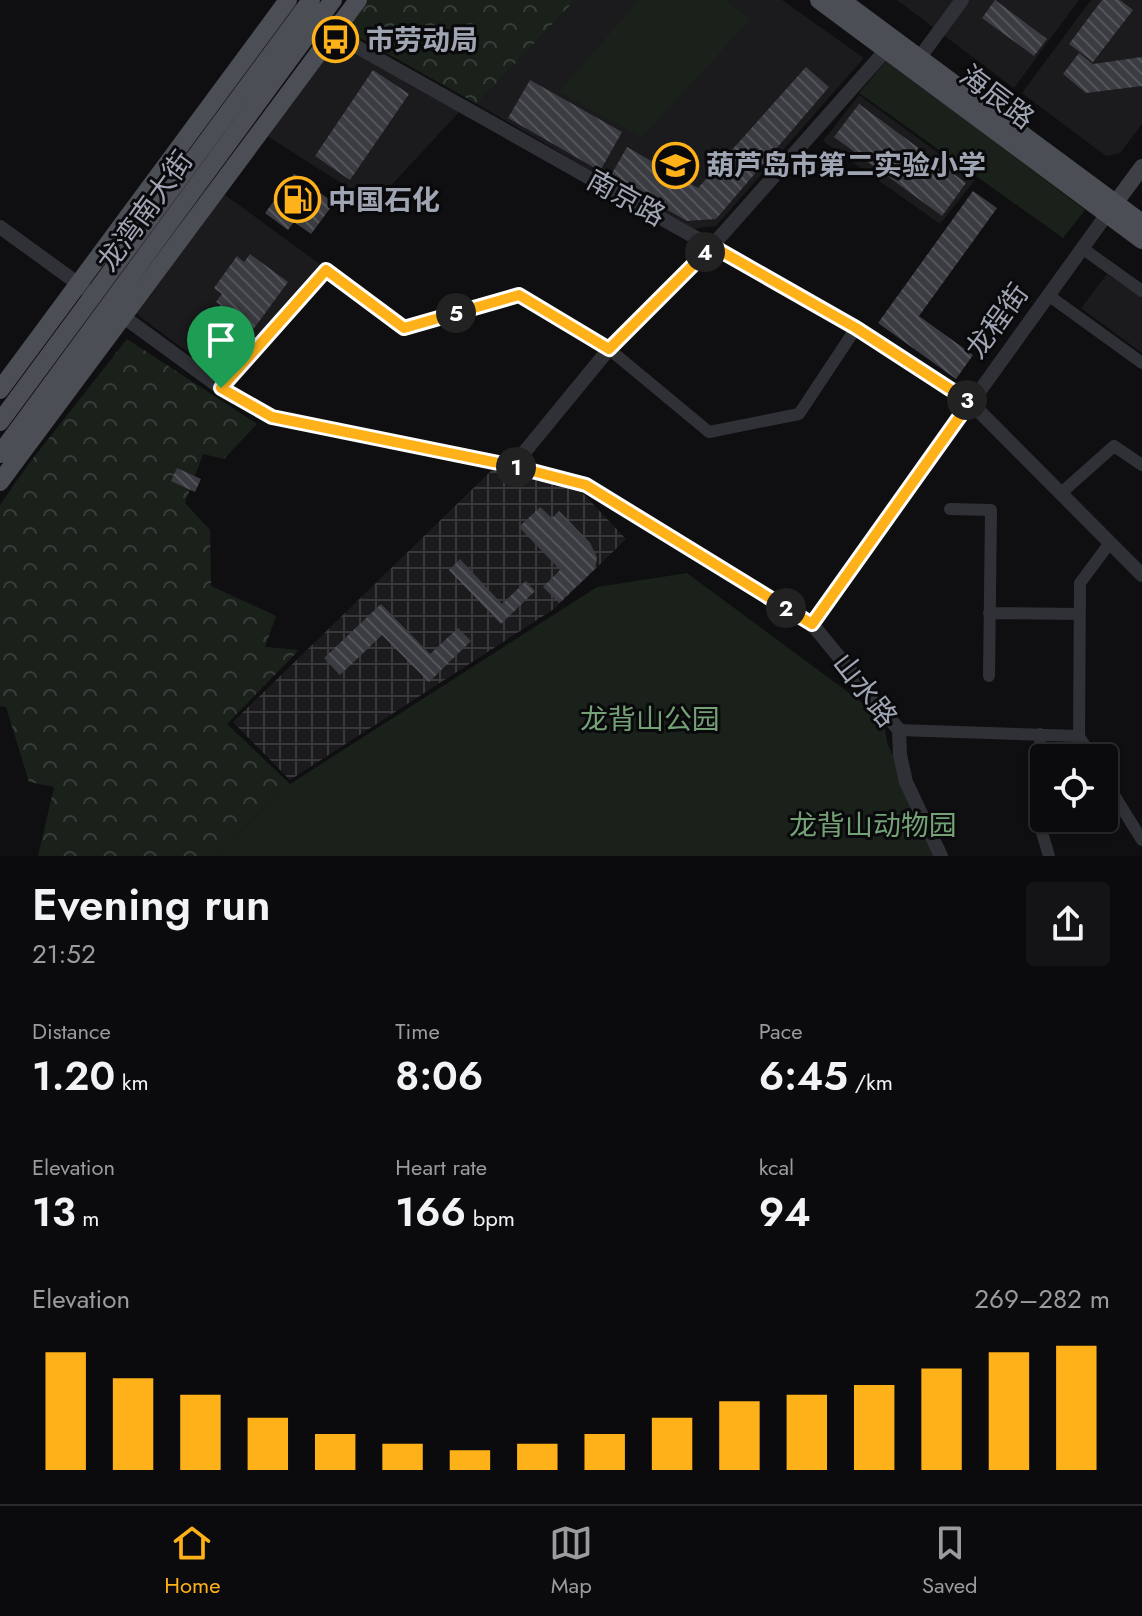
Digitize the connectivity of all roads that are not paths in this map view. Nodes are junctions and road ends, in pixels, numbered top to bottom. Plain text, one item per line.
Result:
1 (288, 0) edge
2 (311, 0) edge
3 (333, 0) edge
4 (358, 0) edge
5 (819, 0) edge
6 (841, 0) edge
7 (962, 0) edge
8 (316, 23) junction
9 (333, 33) junction
10 (886, 50) junction
11 (920, 57) junction
12 (292, 72) junction
13 (200, 135) junction
14 (1142, 167) edge
15 (1111, 209) junction
16 (1142, 223) edge
17 (0, 227) edge
18 (1142, 240) edge
19 (712, 246) junction
20 (1082, 248) junction
21 (86, 289) junction
22 (1142, 291) edge
23 (1048, 295) junction
24 (116, 311) junction
25 (856, 328) junction
26 (609, 349) junction
27 (1142, 363) edge
28 (221, 388) junction
29 (0, 390) edge
30 (970, 402) junction
31 (0, 422) edge
32 (0, 454) edge
33 (1142, 465) edge
34 (513, 466) junction
35 (0, 482) edge
36 (1060, 494) junction
37 (950, 509) dead end
38 (1109, 544) junction
39 (1142, 575) edge
40 (989, 613) junction
41 (1080, 614) junction
42 (812, 624) junction
43 (989, 676) dead end
44 (899, 730) junction
45 (1040, 734) junction
46 (1079, 736) junction
47 (1084, 744) edge
48 (1118, 801) edge
49 (1142, 840) edge
50 (941, 856) edge
51 (1049, 856) edge

1 - 13 main road
2 - 13 main road, 龙湾南大街
3 - 8 main road, 龙湾南大街
4 - 9 main road
5 - 10 main road, 海辰路
6 - 11 main road, 海辰路
7 - 11 street
8 - 9 street, 南京路
8 - 12 main road, 龙湾南大街
9 - 12 main road
9 - 19 street, 南京路
10 - 15 main road, 海辰路
10 - 19 street
11 - 15 main road, 海辰路
12 - 24 main road, 龙湾南大街
13 - 21 main road
14 - 15 main road, 龙程街
15 - 16 main road, 海辰路
15 - 18 main road, 海辰路
15 - 20 street, 龙程街
17 - 21 street, 山水路
19 - 25 street, 南京路
19 - 26 street
20 - 22 street
20 - 23 street, 龙程街
21 - 24 street, 山水路
21 - 29 main road
21 - 31 main road, 龙湾南大街
23 - 27 street
23 - 30 street, 龙程街
24 - 28 street, 山水路
24 - 32 main road, 龙湾南大街
24 - 35 main road
25 - 26 street
25 - 30 street, 南京路
26 - 28 street
26 - 34 street
28 - 34 street, 山水路
30 - 36 street, 南京路
30 - 42 street, 龙程街
33 - 36 street
34 - 42 street, 山水路
36 - 38 street, 南京路
37 - 40 street
38 - 39 street, 南京路
38 - 41 street
40 - 41 street
40 - 43 street
41 - 46 street
42 - 44 street, 山水路
44 - 45 street
44 - 50 street, 山水路
45 - 46 street
45 - 51 street
46 - 47 street
48 - 49 street

